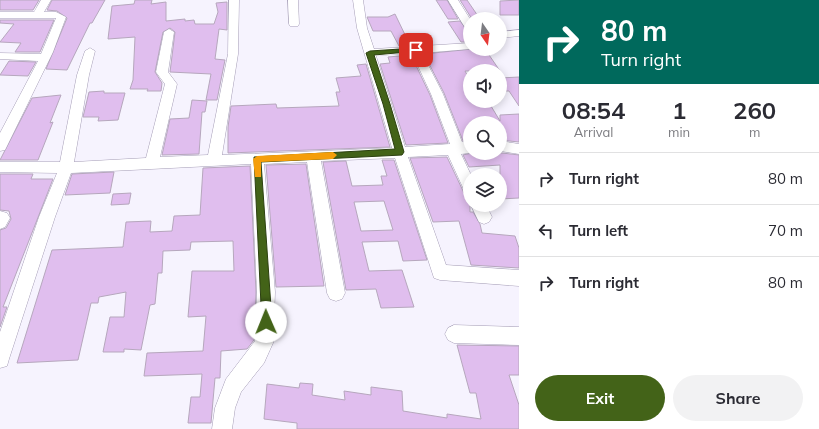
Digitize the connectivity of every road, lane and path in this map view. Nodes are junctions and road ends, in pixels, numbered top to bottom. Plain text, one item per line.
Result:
1 (46, 0) edge
2 (234, 0) edge
3 (293, 0) edge
4 (358, 0) edge
5 (453, 0) edge
6 (0, 15) edge
7 (37, 15) junction
8 (463, 16) edge
9 (294, 24) dead end
10 (169, 32) dead end
11 (519, 33) edge
12 (507, 34) edge
13 (463, 47) edge
14 (416, 50) junction
15 (90, 51) dead end
16 (370, 53) junction
17 (0, 56) edge
18 (44, 58) junction
19 (6, 119) edge
20 (0, 146) edge
21 (507, 147) edge
22 (460, 149) edge
23 (519, 149) edge
24 (400, 152) junction
25 (313, 156) junction
26 (257, 159) junction
27 (214, 161) junction
28 (152, 162) junction
29 (0, 167) edge
30 (66, 168) junction
31 (465, 168) edge
32 (0, 218) edge
33 (0, 222) edge
34 (519, 278) edge
35 (336, 293) dead end
36 (454, 334) dead end
37 (519, 336) edge
38 (0, 359) edge
39 (222, 429) edge

1 - 7 street
2 - 27 street
3 - 9 street
4 - 16 street
5 - 8 street
6 - 7 street
7 - 18 street
10 - 28 street
11 - 12 street
13 - 14 street
14 - 16 street
14 - 22 street
15 - 30 street
16 - 24 street
17 - 18 street
18 - 19 street
19 - 20 street
21 - 23 street
22 - 24 street
22 - 31 street
24 - 25 street
24 - 34 street
25 - 26 street
25 - 35 street
26 - 27 street
26 - 39 street
27 - 28 street
28 - 30 street
29 - 30 street
30 - 38 street
32 - 33 street
36 - 37 street

